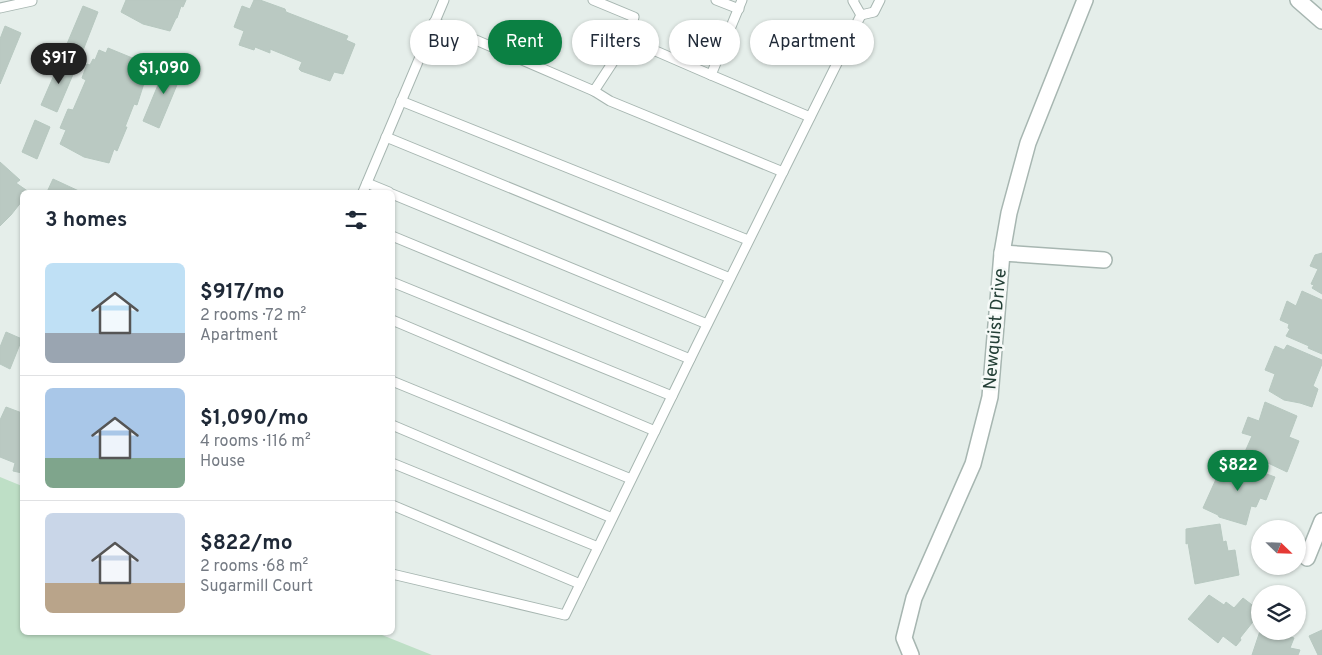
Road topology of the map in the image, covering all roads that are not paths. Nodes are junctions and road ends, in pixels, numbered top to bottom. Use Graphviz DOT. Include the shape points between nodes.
graph roads {
  1 [pos="444,0"];
  2 [pos="593,0"];
  3 [pos="716,0"];
  4 [pos="742,0"];
  5 [pos="854,0"];
  6 [pos="880,0"];
  7 [pos="1085,0"];
  8 [pos="1298,0"];
  9 [pos="32,1"];
  10 [pos="0,8"];
  11 [pos="738,9"];
  12 [pos="861,15"];
  13 [pos="435,20"];
  14 [pos="633,20"];
  15 [pos="1322,21"];
  16 [pos="478,41"];
  17 [pos="659,52"];
  18 [pos="416,65"];
  19 [pos="611,65"];
  20 [pos="711,75"];
  21 [pos="594,91"];
  22 [pos="401,101"];
  23 [pos="810,117"];
  24 [pos="386,137"];
  25 [pos="783,172"];
  26 [pos="365,188"];
  27 [pos="395,195"];
  28 [pos="395,237"];
  29 [pos="748,240"];
  30 [pos="1002,253"];
  31 [pos="1104,260"];
  32 [pos="730,278"];
  33 [pos="395,283"];
  34 [pos="395,321"];
  35 [pos="707,324"];
  36 [pos="690,359"];
  37 [pos="395,382"];
  38 [pos="672,396"];
  39 [pos="395,426"];
  40 [pos="655,431"];
  41 [pos="395,464"];
  42 [pos="631,480"];
  43 [pos="395,506"];
  44 [pos="612,518"];
  45 [pos="1322,521"];
  46 [pos="598,547"];
  47 [pos="1307,558"];
  48 [pos="395,575"];
  49 [pos="580,584"];
  50 [pos="911,655"];
  1 -- 13 [label="lane"];
  2 -- 14 [label="lane" via="634,17"];
  3 -- 11 [label="lane"];
  4 -- 11 [label="lane"];
  5 -- 12 [label="lane"];
  6 -- 12 [label="lane" via="874,12"];
  7 -- 30 [label="street, Newquist Drive" via="1028,143"];
  8 -- 15 [label="street"];
  9 -- 10 [label="lane"];
  11 -- 20 [label="lane"];
  12 -- 23 [label="lane"];
  16 -- 21 [label="lane"];
  17 -- 20 [label="lane"];
  18 -- 22 [label="lane"];
  19 -- 21 [label="lane"];
  20 -- 23 [label="lane"];
  21 -- 25 [label="lane" via="610,101"];
  22 -- 24 [label="lane"];
  22 -- 29 [label="lane"];
  23 -- 25 [label="lane"];
  24 -- 26 [label="lane"];
  24 -- 32 [label="lane"];
  25 -- 29 [label="lane"];
  27 -- 35 [label="lane"];
  28 -- 36 [label="lane"];
  29 -- 32 [label="lane"];
  30 -- 31 [label="street"];
  30 -- 50 [label="street, Newquist Drive" via="990,397 973,464 914,598 904,638"];
  32 -- 35 [label="lane"];
  33 -- 38 [label="lane"];
  34 -- 40 [label="lane"];
  35 -- 36 [label="lane"];
  36 -- 38 [label="lane"];
  37 -- 42 [label="lane"];
  38 -- 40 [label="lane"];
  39 -- 44 [label="lane"];
  40 -- 42 [label="lane"];
  41 -- 46 [label="lane"];
  42 -- 44 [label="lane"];
  43 -- 49 [label="lane"];
  44 -- 46 [label="lane"];
  45 -- 47 [label="street"];
  46 -- 49 [label="lane"];
  48 -- 49 [label="lane" via="565,615"];
}
